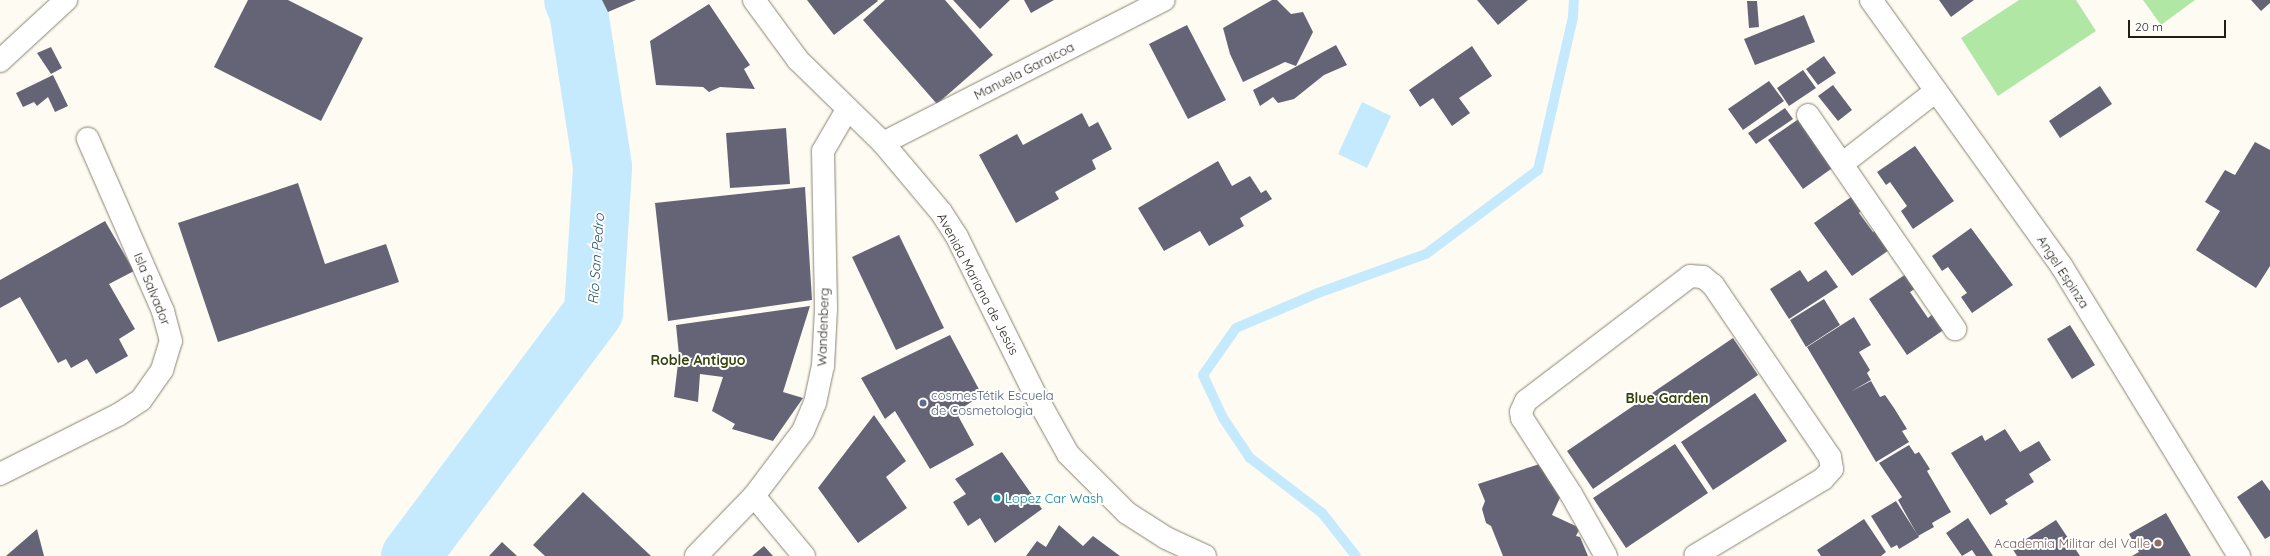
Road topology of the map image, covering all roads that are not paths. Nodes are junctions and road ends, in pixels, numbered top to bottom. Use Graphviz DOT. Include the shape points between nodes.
graph roads {
  1 [pos="66,0"];
  2 [pos="754,0"];
  3 [pos="1164,0"];
  4 [pos="1871,0"];
  5 [pos="0,61"];
  6 [pos="1936,91"];
  7 [pos="847,110"];
  8 [pos="1808,115"];
  9 [pos="88,139"];
  10 [pos="883,143"];
  11 [pos="1842,164"];
  12 [pos="1955,328"];
  13 [pos="0,474"];
  14 [pos="754,496"];
  15 [pos="696,556"];
  16 [pos="804,556"];
  17 [pos="1205,556"];
  18 [pos="1606,556"];
  19 [pos="1695,556"];
  20 [pos="2239,556"];
  1 -- 5 [label="street"];
  2 -- 7 [label="street, Avenida Mariana de Jesús" via="798,60"];
  3 -- 10 [label="street, Manuela Garaicoa"];
  4 -- 6 [label="street, Angel Espinza"];
  6 -- 11 [label="street"];
  6 -- 20 [label="street, Angel Espinza" via="2062,267"];
  7 -- 10 [label="street, Avenida Mariana de Jesús"];
  7 -- 14 [label="street, Wandenberg" via="823,151 826,308 824,366 817,396 803,431"];
  8 -- 11 [label="street"];
  9 -- 13 [label="street, Isla Salvador" via="163,311 171,341 162,370 141,400 118,415"];
  10 -- 17 [label="street, Avenida Mariana de Jesús" via="922,187 957,237 1038,400 1068,454 1127,513 1166,538"];
  11 -- 12 [label="street"];
  14 -- 15 [label="street, Wandenberg"];
  14 -- 16 [label="street"];
  18 -- 19 [label="street" via="1571,494 1522,418 1521,412 1526,401 1690,276 1702,277 1713,285 1830,457 1832,469 1823,479"];
}
